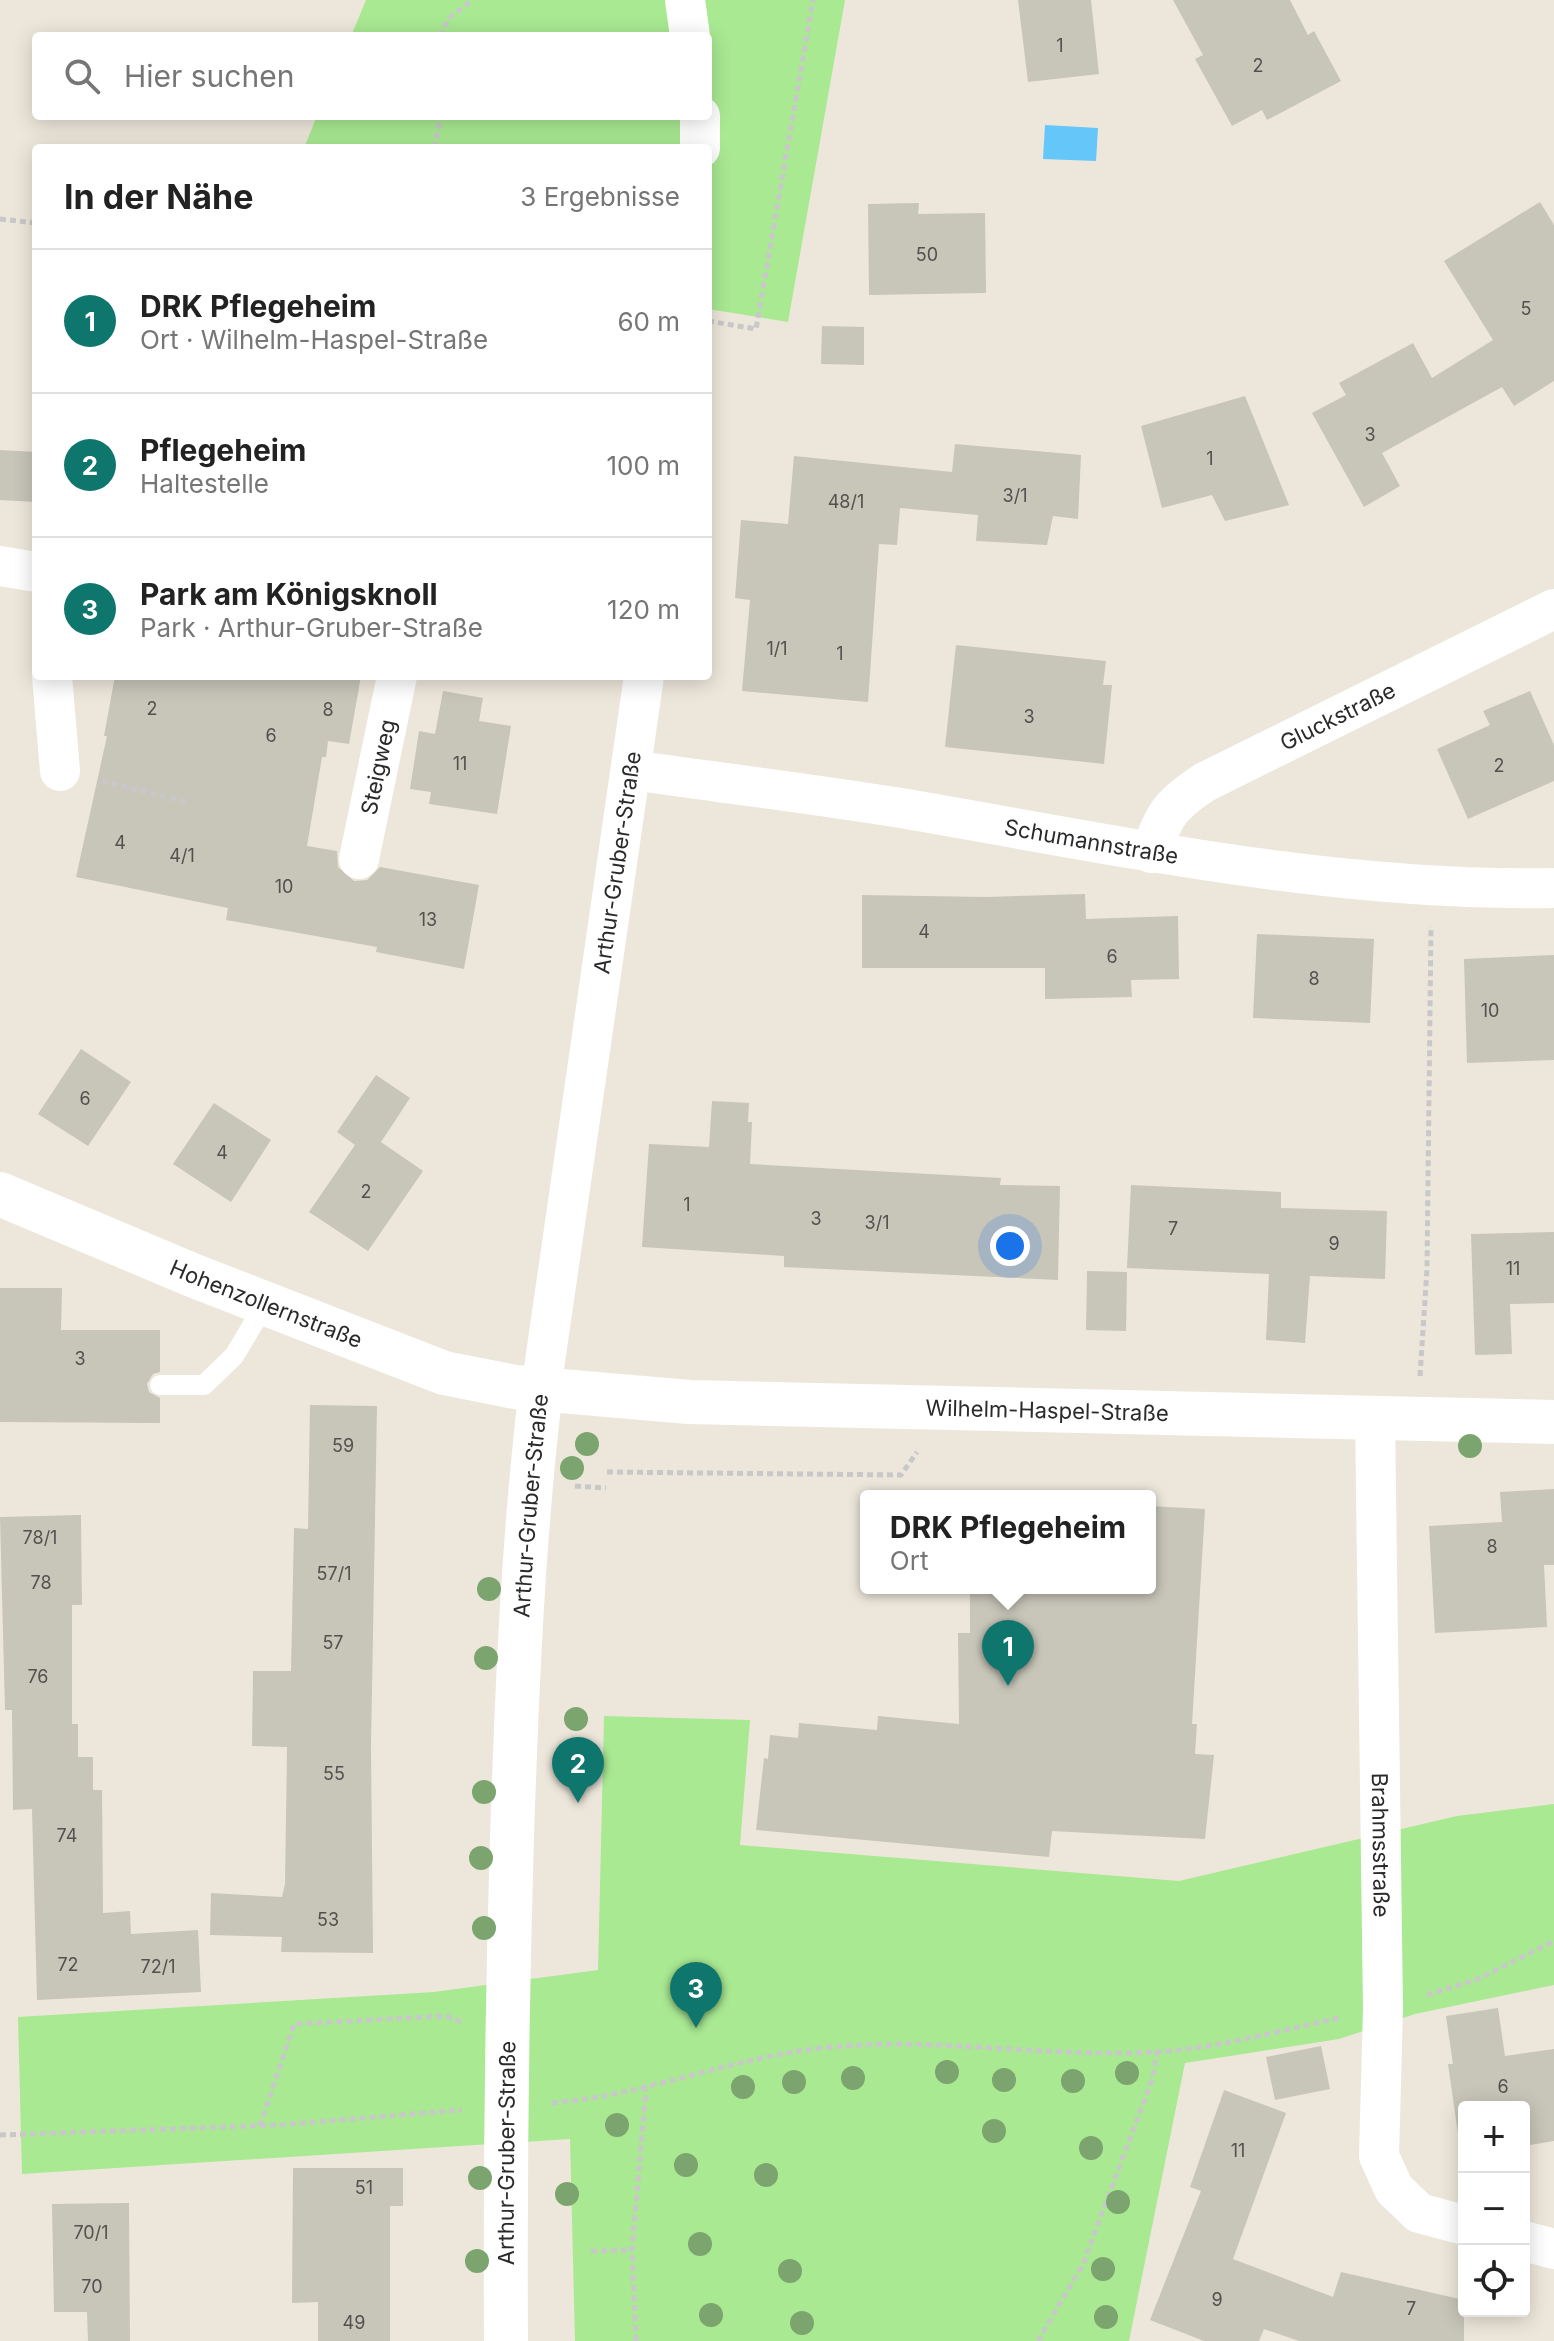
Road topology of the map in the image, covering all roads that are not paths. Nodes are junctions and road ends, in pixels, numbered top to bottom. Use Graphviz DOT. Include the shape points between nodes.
graph roads {
  1 [pos="685,0"];
  2 [pos="689,32"];
  3 [pos="700,120"];
  4 [pos="700,144"];
  5 [pos="0,566"];
  6 [pos="32,571"];
  7 [pos="1554,609"];
  8 [pos="52,680"];
  9 [pos="396,680"];
  10 [pos="643,680"];
  11 [pos="631,770"];
  12 [pos="60,771"];
  13 [pos="1151,853"];
  14 [pos="359,859"];
  15 [pos="1554,888"];
  16 [pos="0,1194"];
  17 [pos="265,1304"];
  18 [pos="160,1385"];
  19 [pos="541,1389"];
  20 [pos="1375,1417"];
  21 [pos="1554,1422"];
  22 [pos="1458,2223"];
  23 [pos="1530,2243"];
  24 [pos="1554,2249"];
  25 [pos="506,2341"];
  1 -- 2 [label="street"];
  3 -- 4 [label="street"];
  5 -- 6 [label="street"];
  7 -- 13 [label="street, Gluckstraße" via="1205,782 1180,798 1162,819"];
  8 -- 12 [label="street"];
  9 -- 14 [label="street, Steigweg"];
  10 -- 11 [label="street, Arthur-Gruber-Straße"];
  11 -- 13 [label="street, Schumannstraße" via="903,809"];
  11 -- 19 [label="street, Arthur-Gruber-Straße"];
  13 -- 15 [label="street, Schumannstraße" via="1431,885"];
  16 -- 17 [label="street, Hohenzollernstraße"];
  17 -- 18 [label="lane" via="234,1356 204,1385"];
  17 -- 19 [label="street, Hohenzollernstraße" via="444,1373"];
  19 -- 20 [label="street, Wilhelm-Haspel-Straße" via="689,1402"];
  19 -- 25 [label="street, Arthur-Gruber-Straße" via="527,1506 518,1666 505,2106"];
  20 -- 21 [label="street, Wilhelm-Haspel-Straße"];
  20 -- 22 [label="street, Brahmsstraße" via="1383,2009 1379,2156 1394,2189 1419,2213"];
  23 -- 24 [label="street"];
}
